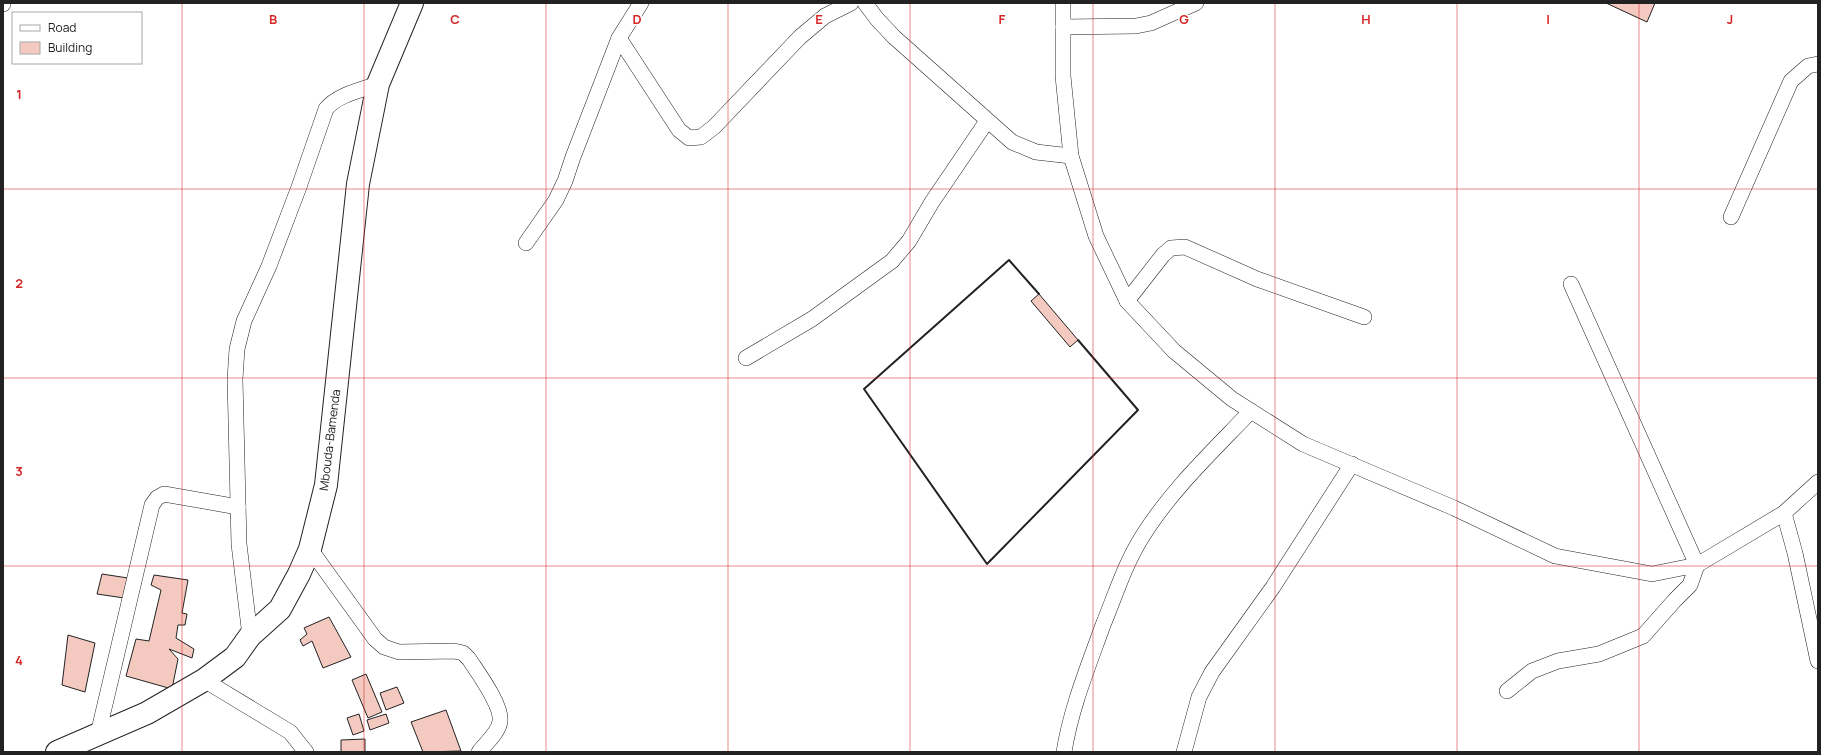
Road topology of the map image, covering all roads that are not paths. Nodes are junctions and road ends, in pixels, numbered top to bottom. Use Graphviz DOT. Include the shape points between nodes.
graph roads {
  1 [pos="412,3"];
  2 [pos="641,3"];
  3 [pos="851,3"];
  4 [pos="865,3"];
  5 [pos="1063,3"];
  6 [pos="1196,3"];
  7 [pos="1063,27"];
  8 [pos="619,38"];
  9 [pos="1818,64"];
  10 [pos="378,84"];
  11 [pos="987,121"];
  12 [pos="1071,156"];
  13 [pos="1731,217"];
  14 [pos="526,243"];
  15 [pos="1571,284"];
  16 [pos="1127,301"];
  17 [pos="1364,316"];
  18 [pos="746,358"];
  19 [pos="1251,412"];
  20 [pos="1352,464"];
  21 [pos="1818,482"];
  22 [pos="238,507"];
  23 [pos="1784,513"];
  24 [pos="310,549"];
  25 [pos="1697,565"];
  26 [pos="250,636"];
  27 [pos="1818,661"];
  28 [pos="204,680"];
  29 [pos="1507,691"];
  30 [pos="98,734"];
  31 [pos="57,752"];
  32 [pos="306,752"];
  33 [pos="479,752"];
  34 [pos="1064,752"];
  35 [pos="1184,752"];
  1 -- 10 [label="highway, Mbouda-Bamenda"];
  2 -- 8 [label="street"];
  3 -- 8 [label="street" via="825,16 800,37 714,127 701,137 689,138 679,130"];
  4 -- 11 [label="street" via="894,37"];
  5 -- 7 [label="street"];
  6 -- 7 [label="street" via="1151,23 1136,26"];
  7 -- 12 [label="street" via="1062,76"];
  8 -- 14 [label="street" via="565,181 556,200"];
  9 -- 13 [label="street" via="1808,66 1791,81"];
  10 -- 22 [label="street" via="338,99 326,109 269,266 244,321 237,349 235,378"];
  10 -- 24 [label="highway, Mbouda-Bamenda" via="358,184 326,485"];
  11 -- 12 [label="street" via="1012,142 1025,148 1036,152"];
  11 -- 18 [label="street" via="909,241 892,261 812,319"];
  12 -- 16 [label="street" via="1096,236"];
  15 -- 25 [label="street"];
  16 -- 17 [label="street" via="1163,255 1172,248 1185,247 1256,278"];
  16 -- 19 [label="street" via="1174,351"];
  19 -- 20 [label="street" via="1303,444"];
  19 -- 34 [label="street" via="1174,494 1142,537 1120,582 1079,690"];
  20 -- 25 [label="street" via="1454,508 1555,556 1652,574"];
  20 -- 35 [label="street" via="1273,587 1212,672 1199,697"];
  21 -- 23 [label="street"];
  22 -- 26 [label="street" via="239,544"];
  22 -- 30 [label="street" via="164,494 152,505"];
  23 -- 25 [label="street"];
  23 -- 27 [label="street"];
  24 -- 26 [label="highway, Mbouda-Bamenda" via="280,609"];
  24 -- 33 [label="street" via="375,639 384,647 399,652 454,651 463,653 470,659 498,708 500,721 496,731"];
  25 -- 29 [label="street" via="1690,585 1643,636 1599,654 1558,661 1532,670"];
  26 -- 28 [label="highway, Mbouda-Bamenda" via="235,657"];
  28 -- 30 [label="highway, Mbouda-Bamenda" via="147,713"];
  28 -- 32 [label="street" via="290,732"];
  30 -- 31 [label="highway, Mbouda-Bamenda"];
}
